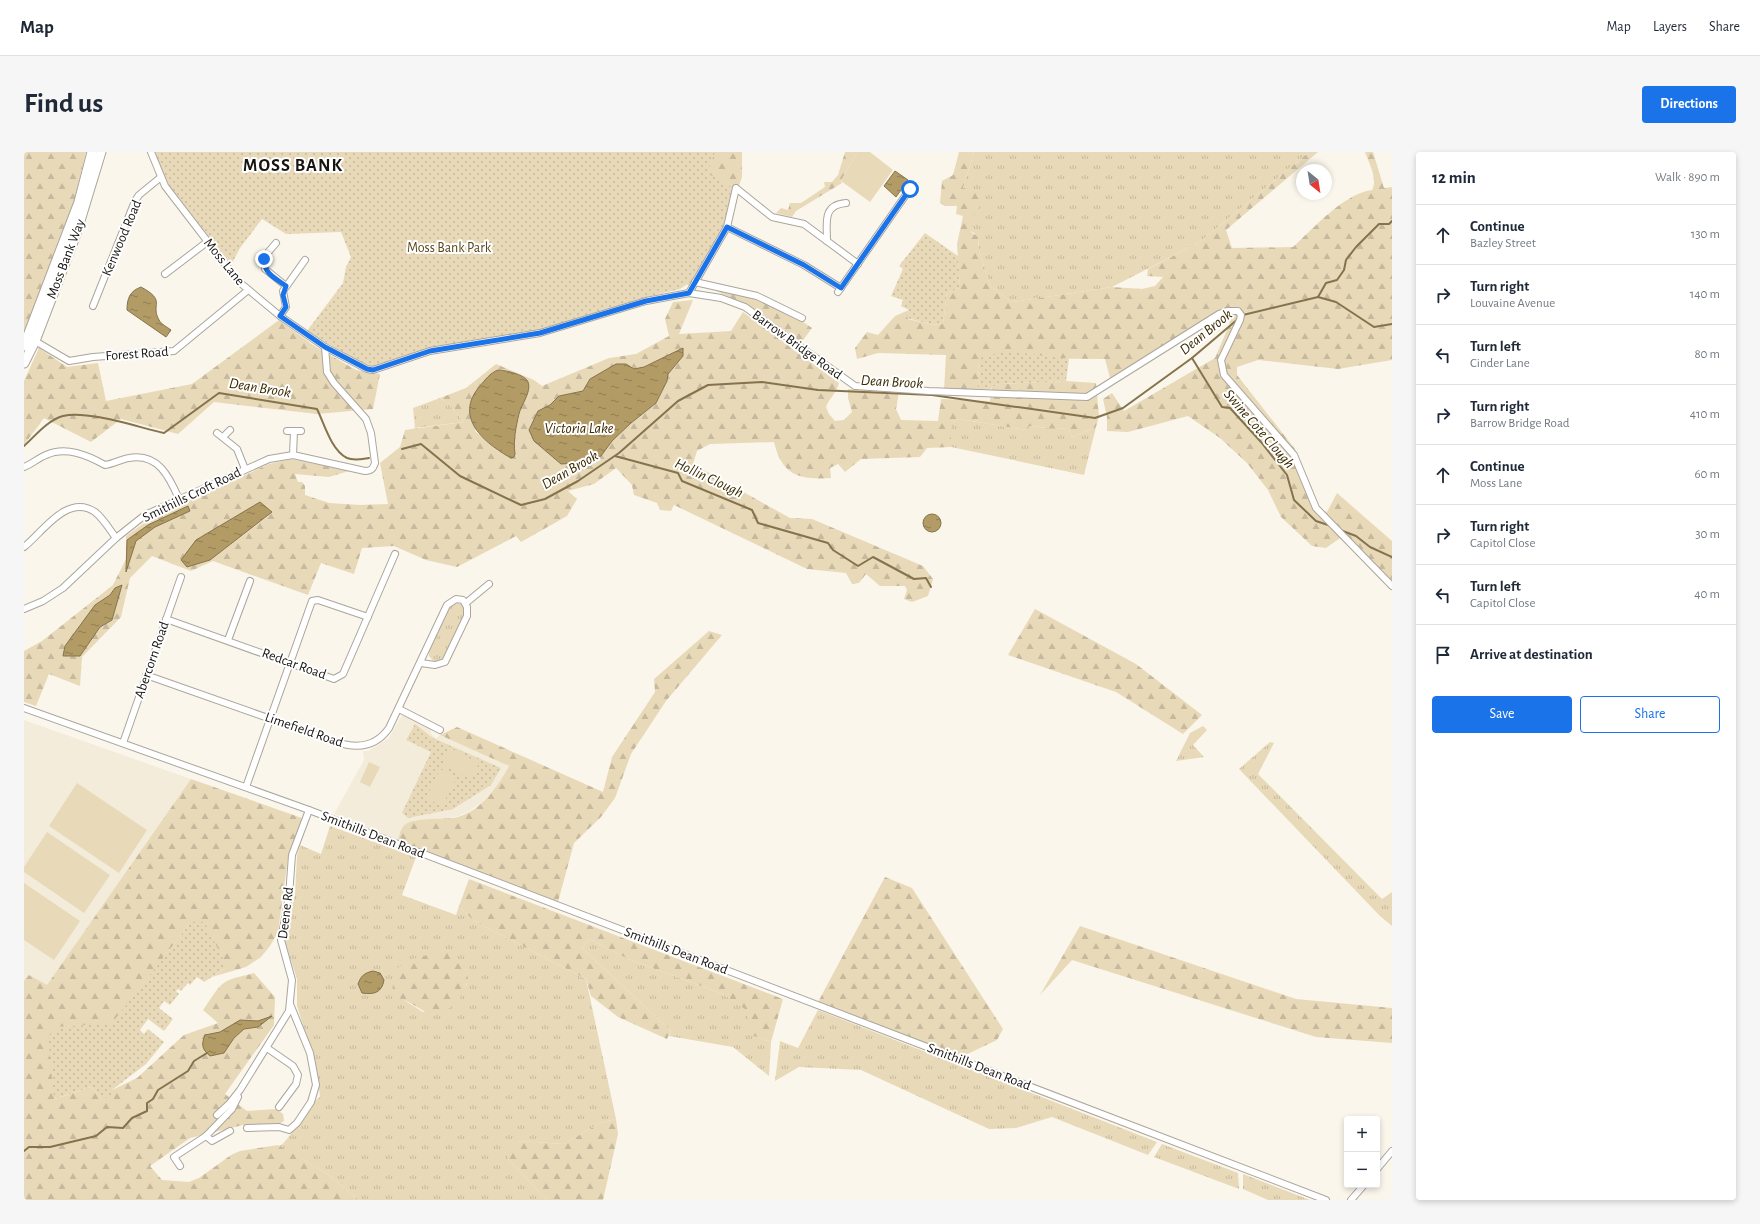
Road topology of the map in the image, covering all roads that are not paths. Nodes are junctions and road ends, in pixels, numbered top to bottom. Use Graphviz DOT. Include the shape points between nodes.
graph roads {
  1 [pos="92,152"];
  2 [pos="101,152"];
  3 [pos="151,152"];
  4 [pos="161,177"];
  5 [pos="910,189"];
  6 [pos="846,203"];
  7 [pos="727,227"];
  8 [pos="827,241"];
  9 [pos="207,242"];
  10 [pos="276,243"];
  11 [pos="305,260"];
  12 [pos="858,264"];
  13 [pos="165,274"];
  14 [pos="695,282"];
  15 [pos="286,286"];
  16 [pos="248,291"];
  17 [pos="689,293"];
  18 [pos="93,306"];
  19 [pos="280,316"];
  20 [pos="802,318"];
  21 [pos="35,341"];
  22 [pos="24,346"];
  23 [pos="325,347"];
  24 [pos="24,363"];
  25 [pos="230,430"];
  26 [pos="287,431"];
  27 [pos="294,431"];
  28 [pos="301,431"];
  29 [pos="217,433"];
  30 [pos="223,437"];
  31 [pos="293,455"];
  32 [pos="24,467"];
  33 [pos="245,469"];
  34 [pos="179,499"];
  35 [pos="116,538"];
  36 [pos="24,547"];
  37 [pos="395,554"];
  38 [pos="181,577"];
  39 [pos="250,581"];
  40 [pos="489,584"];
  41 [pos="1392,586"];
  42 [pos="466,602"];
  43 [pos="24,609"];
  44 [pos="368,617"];
  45 [pos="166,619"];
  46 [pos="228,640"];
  47 [pos="290,663"];
  48 [pos="421,663"];
  49 [pos="146,675"];
  50 [pos="24,708"];
  51 [pos="399,709"];
  52 [pos="271,719"];
  53 [pos="440,730"];
  54 [pos="123,743"];
  55 [pos="246,787"];
  56 [pos="309,810"];
  57 [pos="290,1004"];
  58 [pos="267,1048"];
  59 [pos="240,1090"];
  60 [pos="279,1107"];
  61 [pos="217,1115"];
  62 [pos="247,1128"];
  63 [pos="230,1131"];
  64 [pos="206,1136"];
  65 [pos="1392,1151"];
  66 [pos="1380,1165"];
  67 [pos="180,1166"];
  68 [pos="1361,1188"];
  69 [pos="1326,1200"];
  70 [pos="1351,1200"];
  1 -- 22 [label="highway, Moss Bank Way" via="79,202"];
  2 -- 21 [label="highway, Moss Bank Way" via="76,234"];
  3 -- 4 [label="street, Moss Lane"];
  4 -- 9 [label="street, Moss Lane"];
  4 -- 18 [label="street, Kenwood Road" via="135,201"];
  5 -- 12 [label="street"];
  6 -- 8 [label="street" via="834,206 828,213"];
  7 -- 8 [label="street" via="736,188 772,217 804,224"];
  7 -- 12 [label="street" via="804,265 840,290"];
  7 -- 14 [label="street"];
  8 -- 12 [label="street"];
  9 -- 13 [label="street"];
  9 -- 16 [label="street, Moss Lane"];
  10 -- 15 [label="street" via="265,256 266,269"];
  11 -- 15 [label="street"];
  14 -- 17 [label="street"];
  14 -- 20 [label="street" via="758,296"];
  15 -- 19 [label="street" via="283,295 286,307"];
  16 -- 19 [label="street, Moss Lane"];
  16 -- 21 [label="street, Forest Road" via="174,351 69,361"];
  17 -- 23 [label="street, Barrow Bridge Road" via="646,301 540,333 430,351 373,370"];
  17 -- 41 [label="street, Barrow Bridge Road" via="721,298 745,307 855,386 1086,397 1220,314 1238,311 1241,315 1240,320 1221,360 1224,375 1294,455 1316,508"];
  19 -- 23 [label="street, Moss Lane"];
  21 -- 24 [label="highway, Moss Bank Way"];
  23 -- 31 [label="street, Smithills Croft Road" via="327,372 366,419 371,433 374,468 365,471"];
  25 -- 30 [label="street"];
  26 -- 27 [label="street"];
  27 -- 28 [label="street"];
  27 -- 31 [label="street"];
  29 -- 30 [label="street"];
  30 -- 33 [label="street" via="237,449"];
  31 -- 33 [label="street, Smithills Croft Road" via="270,459"];
  32 -- 34 [label="street" via="46,454 57,452 84,454 105,464 127,458 142,458 159,464"];
  33 -- 34 [label="street, Smithills Croft Road"];
  34 -- 35 [label="street, Smithills Croft Road" via="145,515"];
  35 -- 36 [label="street" via="94,511 74,508 59,514"];
  35 -- 43 [label="street, Smithills Croft Road" via="63,588"];
  37 -- 44 [label="street, Redcar Road"];
  38 -- 45 [label="street, Abercorn Road"];
  39 -- 46 [label="street"];
  40 -- 42 [label="street"];
  42 -- 48 [label="street, Limefield Road" via="456,599 447,605"];
  42 -- 48 [label="street" via="467,616 445,662 435,665"];
  44 -- 47 [label="street, Redcar Road" via="340,676 334,679"];
  44 -- 47 [label="street" via="318,600 312,601"];
  45 -- 46 [label="street, Redcar Road"];
  45 -- 49 [label="street, Abercorn Road"];
  46 -- 47 [label="street, Redcar Road"];
  47 -- 52 [label="street"];
  48 -- 51 [label="street, Limefield Road"];
  49 -- 52 [label="street, Limefield Road"];
  49 -- 54 [label="street, Abercorn Road"];
  50 -- 54 [label="street, Smithills Dean Road"];
  51 -- 52 [label="street, Limefield Road" via="384,736 375,742 355,746"];
  51 -- 53 [label="street"];
  52 -- 55 [label="street"];
  54 -- 55 [label="street, Smithills Dean Road"];
  55 -- 56 [label="street, Smithills Dean Road"];
  56 -- 57 [label="street, Deene Rd" via="292,855 289,896 281,940 292,980"];
  56 -- 69 [label="street, Smithills Dean Road"];
  57 -- 58 [label="street, Deene Rd" via="288,1015"];
  57 -- 62 [label="street" via="310,1053 316,1085 315,1094 297,1123 286,1132 279,1127"];
  58 -- 59 [label="street, Deene Rd"];
  58 -- 60 [label="street" via="293,1066 298,1075 296,1084"];
  59 -- 61 [label="street, Deene Rd"];
  59 -- 64 [label="street" via="232,1109"];
  63 -- 64 [label="street" via="214,1141 210,1141"];
  64 -- 67 [label="street" via="174,1157"];
  65 -- 66 [label="street"];
  68 -- 70 [label="street"];
}
